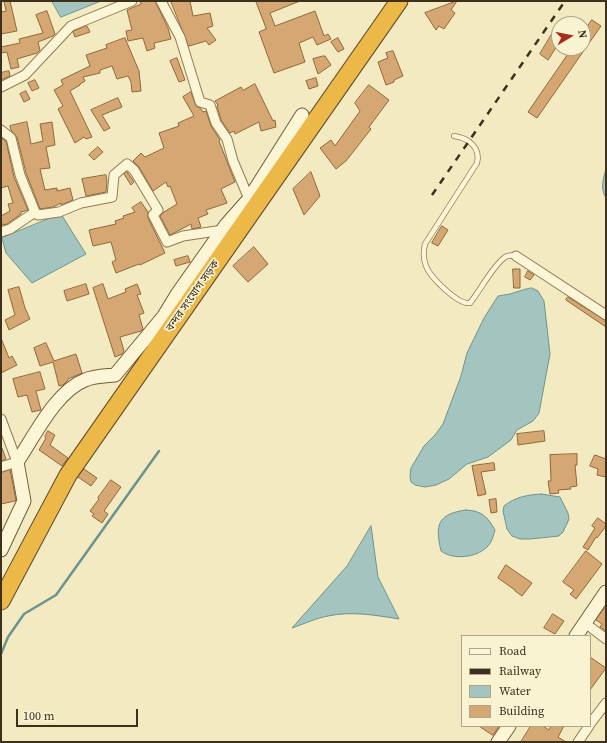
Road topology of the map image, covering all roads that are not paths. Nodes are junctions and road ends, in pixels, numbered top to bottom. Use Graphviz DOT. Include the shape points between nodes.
graph roads {
  1 [pos="132,1"];
  2 [pos="162,1"];
  3 [pos="399,1"];
  4 [pos="1,87"];
  5 [pos="302,115"];
  6 [pos="1,130"];
  7 [pos="454,136"];
  8 [pos="249,198"];
  9 [pos="35,212"];
  10 [pos="223,230"];
  11 [pos="1,232"];
  12 [pos="516,256"];
  13 [pos="606,315"];
  14 [pos="1,419"];
  15 [pos="18,462"];
  16 [pos="1,467"];
  17 [pos="1,550"];
  18 [pos="606,592"];
  19 [pos="1,601"];
  20 [pos="585,623"];
  21 [pos="577,635"];
  22 [pos="606,639"];
  23 [pos="606,703"];
  24 [pos="591,722"];
  25 [pos="508,727"];
  26 [pos="588,727"];
  27 [pos="498,742"];
  28 [pos="578,742"];
  1 -- 4 [label="street" via="71,26 25,75"];
  2 -- 8 [label="street" via="180,37 200,102 210,105 216,123 228,139 233,161"];
  3 -- 19 [label="highway, বন্দর সংযোগ সড়ক" via="68,474"];
  5 -- 8 [label="street"];
  6 -- 9 [label="street" via="11,138 20,175"];
  7 -- 12 [label="lane" via="461,137 474,146 479,155 477,163 425,244 422,253 426,267 437,282 466,304 470,303 504,257"];
  8 -- 10 [label="street"];
  9 -- 10 [label="street" via="38,215 59,212 81,203 112,197 114,175 127,164 134,170 158,210 153,215 167,242 183,236"];
  9 -- 11 [label="street"];
  10 -- 15 [label="street" via="164,316 115,375 85,380 72,387 55,403"];
  12 -- 13 [label="street"];
  14 -- 15 [label="street"];
  15 -- 16 [label="street"];
  15 -- 17 [label="street" via="24,501"];
  18 -- 20 [label="street"];
  20 -- 21 [label="street"];
  20 -- 22 [label="street"];
  23 -- 24 [label="street"];
  25 -- 27 [label="street"];
  26 -- 28 [label="street"];
}
